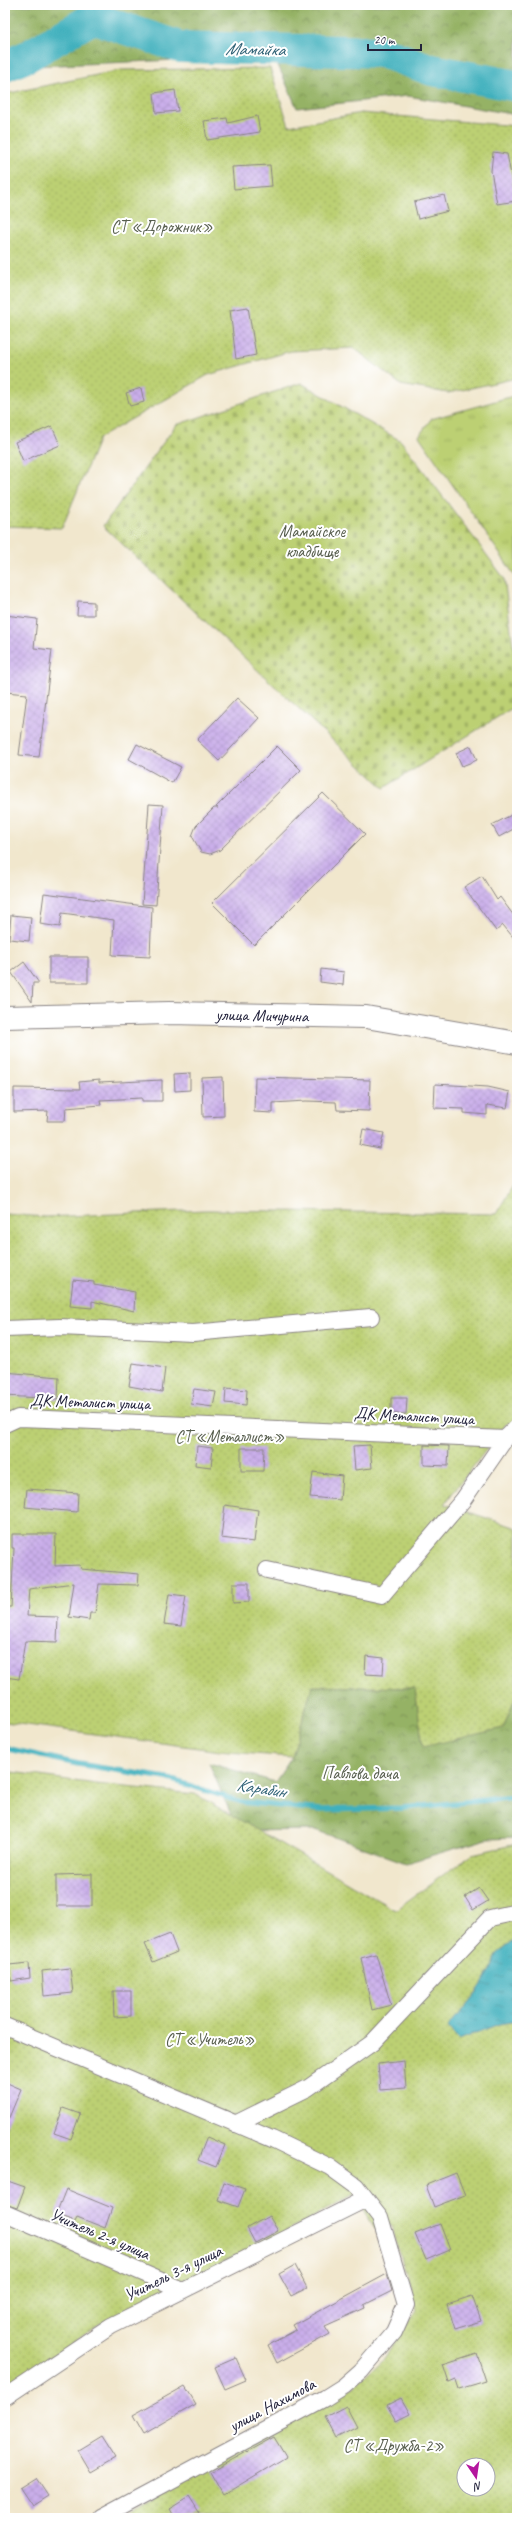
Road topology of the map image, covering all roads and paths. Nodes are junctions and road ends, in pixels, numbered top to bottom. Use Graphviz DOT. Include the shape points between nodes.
graph roads {
  1 [pos="5,1017"];
  2 [pos="517,1043"];
  3 [pos="371,1317"];
  4 [pos="5,1329"];
  5 [pos="5,1424"];
  6 [pos="517,1427"];
  7 [pos="506,1439"];
  8 [pos="267,1570"];
  9 [pos="517,1912"];
  10 [pos="5,2026"];
  11 [pos="234,2124"];
  12 [pos="366,2199"];
  13 [pos="5,2213"];
  14 [pos="180,2289"];
  15 [pos="5,2397"];
  16 [pos="101,2518"];
  1 -- 2 [label="street, улица Мичурина" via="169,1014 366,1017"];
  3 -- 4 [label="street" via="193,1333 60,1327"];
  5 -- 7 [label="street, ДК Металист улица" via="18,1418"];
  6 -- 7 [label="street"];
  7 -- 8 [label="street" via="463,1500 382,1595"];
  9 -- 11 [label="street" via="490,1918 372,2043 308,2088"];
  10 -- 11 [label="street"];
  11 -- 12 [label="street" via="330,2167 356,2186"];
  12 -- 14 [label="street, Учитель 3-я улица"];
  12 -- 16 [label="street, улица Нахимова" via="380,2217 406,2305 394,2332 344,2386"];
  13 -- 14 [label="street, Учитель 2-я улица"];
  14 -- 15 [label="street, Учитель 3-я улица" via="111,2326"];
}
